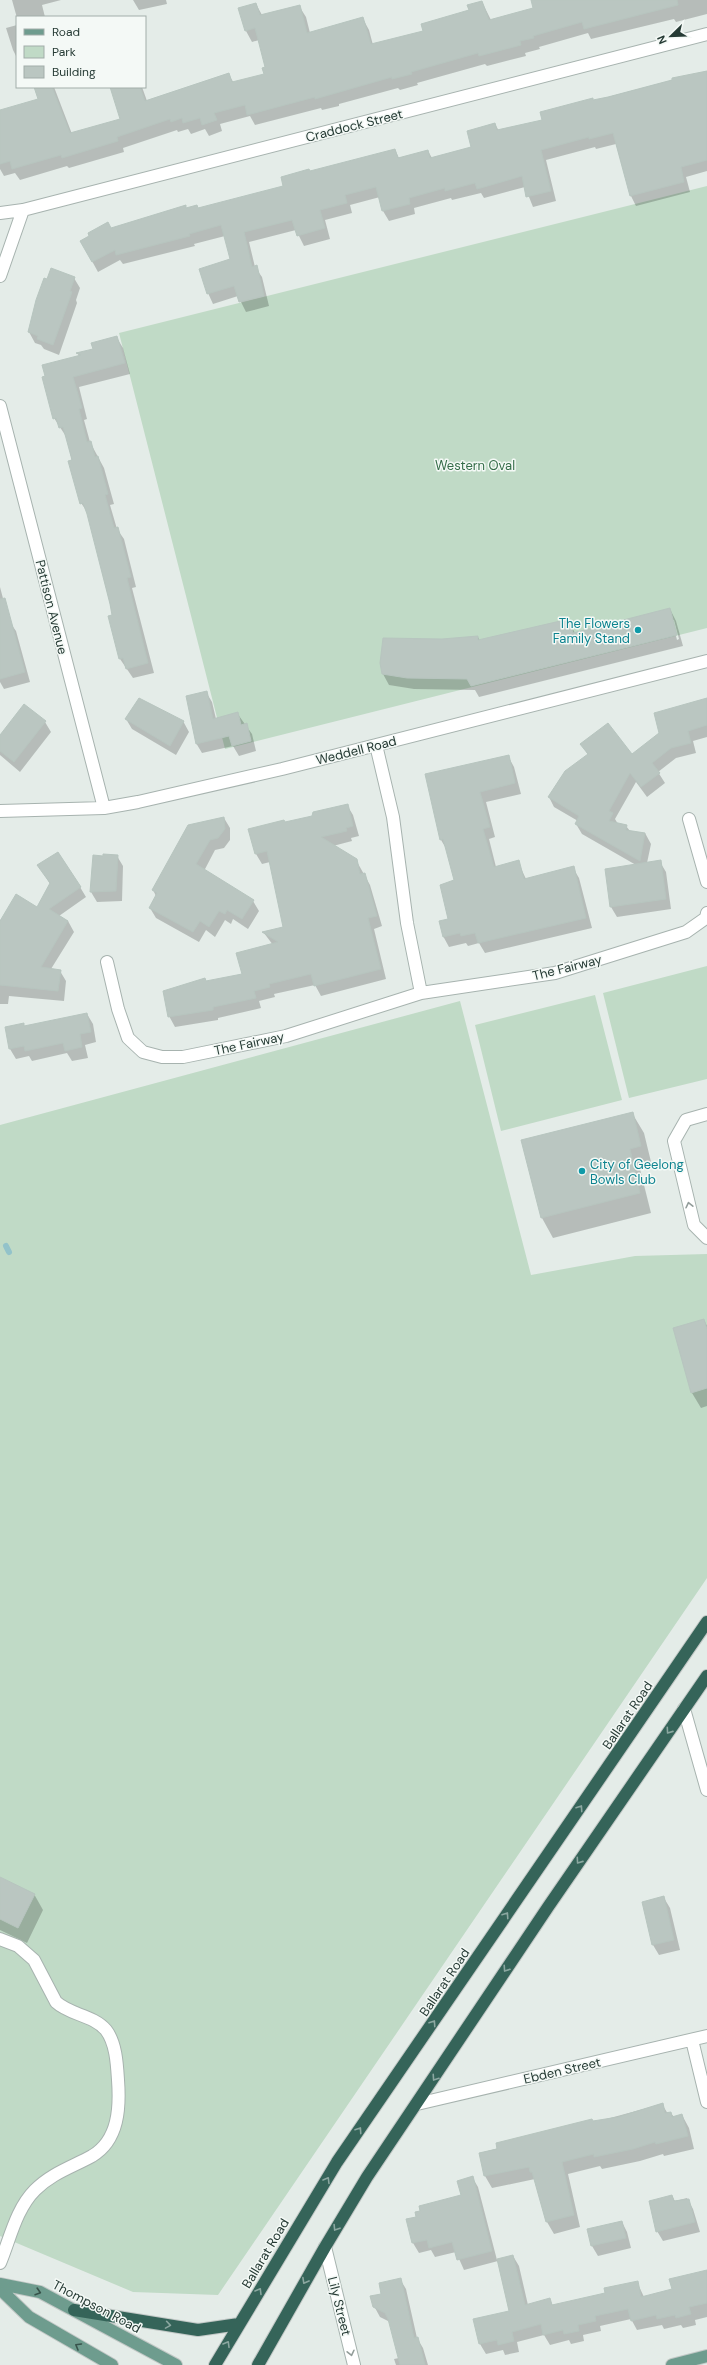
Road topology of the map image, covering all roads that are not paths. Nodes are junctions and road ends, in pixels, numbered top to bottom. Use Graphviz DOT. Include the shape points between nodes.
graph roads {
  1 [pos="707,34"];
  2 [pos="23,210"];
  3 [pos="0,213"];
  4 [pos="0,276"];
  5 [pos="0,406"];
  6 [pos="707,661"];
  7 [pos="376,745"];
  8 [pos="104,808"];
  9 [pos="0,811"];
  10 [pos="689,819"];
  11 [pos="707,882"];
  12 [pos="706,916"];
  13 [pos="107,962"];
  14 [pos="421,993"];
  15 [pos="707,1114"];
  16 [pos="707,1238"];
  17 [pos="707,1622"];
  18 [pos="707,1676"];
  19 [pos="684,1709"];
  20 [pos="707,1790"];
  21 [pos="0,1938"];
  22 [pos="707,2036"];
  23 [pos="692,2040"];
  24 [pos="707,2102"];
  25 [pos="417,2104"];
  26 [pos="324,2247"];
  27 [pos="0,2263"];
  28 [pos="0,2284"];
  29 [pos="0,2289"];
  30 [pos="74,2310"];
  31 [pos="239,2324"];
  32 [pos="707,2356"];
  33 [pos="112,2365"];
  34 [pos="176,2365"];
  35 [pos="215,2365"];
  36 [pos="258,2365"];
  37 [pos="354,2365"];
  38 [pos="672,2365"];
  1 -- 2 [label="street, Craddock Street"];
  2 -- 3 [label="street, Craddock Street"];
  2 -- 4 [label="street"];
  5 -- 8 [label="street, Pattison Avenue"];
  6 -- 7 [label="street, Weddell Road"];
  7 -- 8 [label="street, Weddell Road" via="226,783"];
  7 -- 14 [label="street" via="393,817 407,923"];
  8 -- 9 [label="street, Weddell Road"];
  10 -- 11 [label="street"];
  12 -- 14 [label="street, The Fairway" via="686,932 554,972"];
  13 -- 14 [label="street, The Fairway" via="128,1038 143,1052 162,1057 183,1057 286,1036"];
  16 -- 15 [label="street, one-way" via="694,1225 674,1141 686,1120"];
  31 -- 17 [label="highway, Ballarat Road, one-way" via="337,2162"];
  18 -- 19 [label="highway"];
  19 -- 20 [label="street"];
  19 -- 25 [label="highway, one-way"];
  21 -- 27 [label="street" via="18,1946 34,1960 56,2002 96,2022 106,2030 114,2050 120,2105 106,2144 93,2155 48,2178 21,2208"];
  22 -- 23 [label="street, Ebden Street"];
  23 -- 24 [label="street"];
  23 -- 25 [label="street, Ebden Street"];
  25 -- 26 [label="highway, one-way"];
  26 -- 36 [label="highway, one-way"];
  26 -- 37 [label="street, Lily Street, one-way"];
  28 -- 30 [label="main road, Thompson Road, one-way" via="40,2292"];
  33 -- 29 [label="main road, one-way" via="29,2317"];
  30 -- 31 [label="highway, one-way" via="198,2330"];
  30 -- 34 [label="main road, Thompson Road"];
  35 -- 31 [label="highway, Ballarat Road, one-way"];
  32 -- 38 [label="main road"];
}
